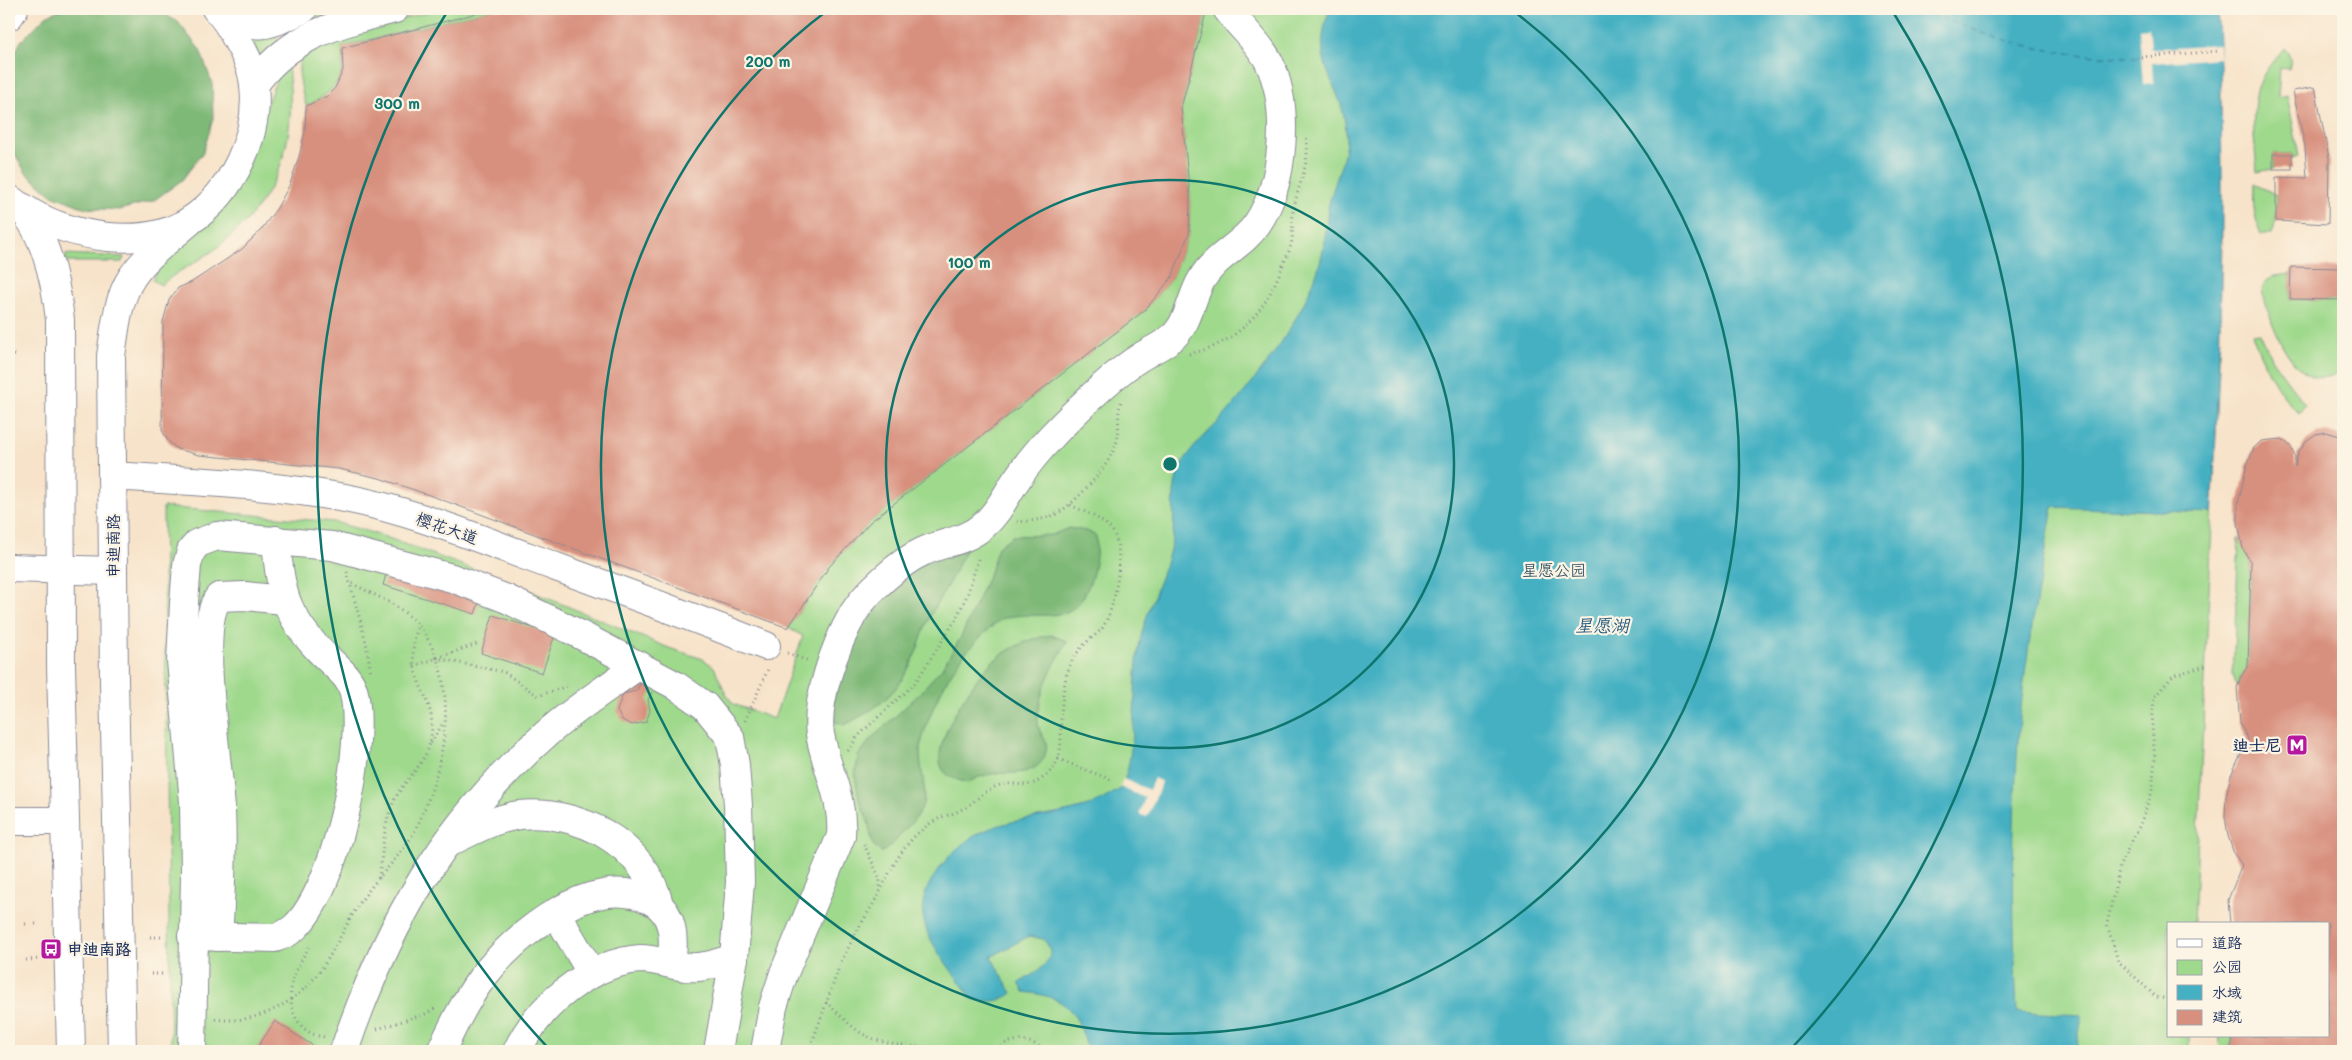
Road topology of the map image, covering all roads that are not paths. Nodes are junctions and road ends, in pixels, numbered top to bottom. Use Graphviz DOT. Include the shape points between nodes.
graph roads {
  1 [pos="14,9"];
  2 [pos="303,9"];
  3 [pos="395,9"];
  4 [pos="1227,9"];
  5 [pos="220,12"];
  6 [pos="9,16"];
  7 [pos="254,85"];
  8 [pos="11,198"];
  9 [pos="191,220"];
  10 [pos="112,476"];
  11 [pos="276,540"];
  12 [pos="9,568"];
  13 [pos="61,570"];
  14 [pos="113,571"];
  15 [pos="284,600"];
  16 [pos="766,646"];
  17 [pos="639,665"];
  18 [pos="9,821"];
  19 [pos="65,821"];
  20 [pos="445,844"];
  21 [pos="659,904"];
  22 [pos="556,913"];
  23 [pos="206,937"];
  24 [pos="734,958"];
  25 [pos="671,963"];
  26 [pos="592,974"];
  27 [pos="722,1024"];
  28 [pos="346,1043"];
  29 [pos="70,1051"];
  30 [pos="122,1051"];
  31 [pos="192,1051"];
  32 [pos="441,1051"];
  33 [pos="517,1051"];
  34 [pos="703,1051"];
  35 [pos="718,1051"];
  36 [pos="765,1051"];
  1 -- 6 [label="street"];
  2 -- 5 [label="street" via="263,25 246,25"];
  3 -- 7 [label="street" via="318,32 285,52"];
  4 -- 36 [label="street" via="1268,60 1280,102 1282,137 1278,170 1264,211 1257,225 1202,278 1189,312 1175,335 1110,379 1090,398 1030,461 985,525 969,536 923,551 906,561 854,611 842,635 821,703 820,734 839,798 841,836 784,973 773,1007"];
  5 -- 7 [label="street, 申迪南路" via="247,58"];
  7 -- 9 [label="street, 申迪南路" via="254,115 240,166 226,187"];
  8 -- 9 [label="street" via="54,226 94,237 164,233"];
  8 -- 13 [label="street" via="44,246 57,293 62,405"];
  9 -- 10 [label="street, 申迪南路" via="144,262 124,294 111,356"];
  10 -- 14 [label="street, 申迪南路"];
  10 -- 16 [label="street, 樱花大道" via="300,491 387,508 664,606"];
  11 -- 15 [label="street"];
  11 -- 17 [label="street" via="332,546 452,578 507,599"];
  11 -- 23 [label="street" via="228,536 206,539 191,551 187,566 182,661 194,802 195,873"];
  12 -- 13 [label="street"];
  13 -- 14 [label="street"];
  13 -- 19 [label="street"];
  14 -- 30 [label="street, 申迪南路"];
  15 -- 23 [label="street" via="219,597 210,614 211,709 222,820"];
  15 -- 23 [label="street" via="298,625 346,676 354,692 355,742 348,797 329,866 315,898 288,933 275,938"];
  17 -- 20 [label="street" via="574,712 516,761"];
  17 -- 24 [label="street" via="705,706 730,737 738,805 740,882"];
  18 -- 19 [label="street"];
  19 -- 29 [label="street"];
  20 -- 21 [label="street" via="518,815 561,816 600,831 625,848 656,891"];
  20 -- 28 [label="street" via="425,873 385,946"];
  21 -- 22 [label="street" via="645,897 614,891 596,894"];
  21 -- 25 [label="street" via="673,933"];
  22 -- 26 [label="street"];
  22 -- 32 [label="street" via="512,946 483,977 460,1011"];
  23 -- 31 [label="street"];
  24 -- 25 [label="street" via="704,966 686,967"];
  24 -- 27 [label="street"];
  25 -- 26 [label="street" via="641,960 621,963"];
  26 -- 33 [label="street" via="556,1000 537,1020"];
  27 -- 34 [label="street"];
  27 -- 35 [label="street"];
}
